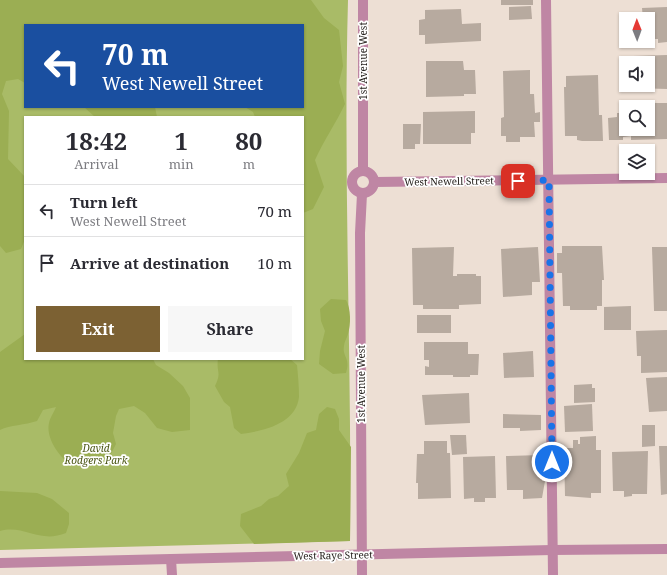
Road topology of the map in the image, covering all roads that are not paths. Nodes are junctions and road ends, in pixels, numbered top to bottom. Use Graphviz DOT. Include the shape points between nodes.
graph roads {
  1 [pos="363,0"];
  2 [pos="546,0"];
  3 [pos="363,171"];
  4 [pos="667,178"];
  5 [pos="549,180"];
  6 [pos="375,182"];
  7 [pos="362,194"];
  8 [pos="667,549"];
  9 [pos="552,550"];
  10 [pos="362,555"];
  11 [pos="171,559"];
  12 [pos="0,563"];
  13 [pos="172,575"];
  14 [pos="362,575"];
  15 [pos="553,575"];
  1 -- 3 [label="street, 1st Avenue West"];
  2 -- 5 [label="street"];
  3 -- 6 [label="street" via="370,172"];
  3 -- 7 [label="street" via="355,174 352,181 353,188"];
  4 -- 5 [label="street, West Newell Street"];
  5 -- 6 [label="street, West Newell Street"];
  5 -- 9 [label="street"];
  6 -- 7 [label="street" via="372,190"];
  7 -- 10 [label="street, 1st Avenue West"];
  8 -- 9 [label="street, West Raye Street"];
  9 -- 10 [label="street, West Raye Street"];
  9 -- 15 [label="street"];
  10 -- 11 [label="street, West Raye Street"];
  10 -- 14 [label="street, 1st Avenue West"];
  11 -- 12 [label="street, West Raye Street"];
  11 -- 13 [label="street"];
}
